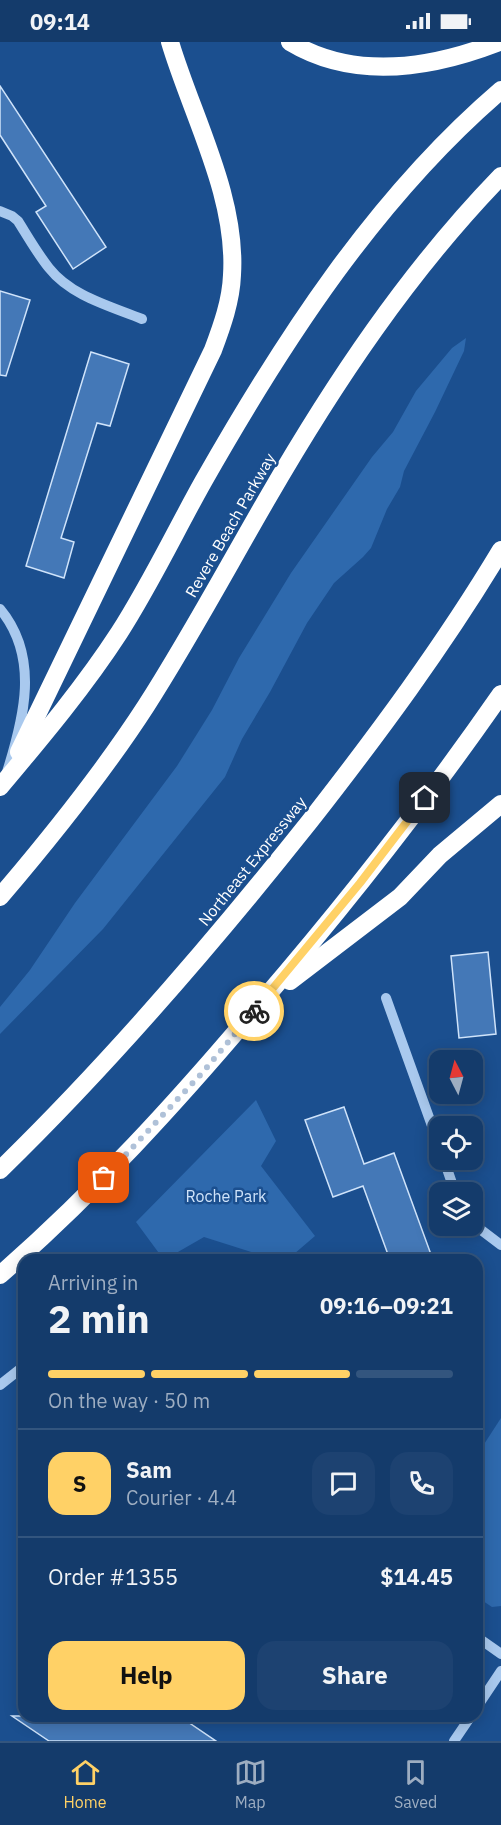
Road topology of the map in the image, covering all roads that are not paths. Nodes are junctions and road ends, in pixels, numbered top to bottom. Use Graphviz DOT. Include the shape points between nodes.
graph roads {
  1 [pos="170,42"];
  2 [pos="290,42"];
  3 [pos="499,42"];
  4 [pos="501,90"];
  5 [pos="501,176"];
  6 [pos="0,210"];
  7 [pos="142,319"];
  8 [pos="501,550"];
  9 [pos="0,609"];
  10 [pos="501,694"];
  11 [pos="2,785"];
  12 [pos="501,804"];
  13 [pos="0,897"];
  14 [pos="386,998"];
  15 [pos="260,1004"];
  16 [pos="429,1117"];
  17 [pos="0,1170"];
  18 [pos="483,1231"];
  19 [pos="501,1245"];
  20 [pos="23,1254"];
  21 [pos="18,1259"];
  22 [pos="0,1275"];
  23 [pos="18,1371"];
  24 [pos="0,1385"];
  25 [pos="483,1641"];
  26 [pos="501,1654"];
  27 [pos="501,1671"];
  28 [pos="483,1698"];
  29 [pos="467,1722"];
  30 [pos="454,1741"];
  1 -- 11 [label="highway" via="228,218 232,275 228,302 213,350"];
  2 -- 3 [label="highway" via="340,63 395,67 447,60"];
  4 -- 11 [label="highway" via="408,184 330,282 204,480 119,633"];
  5 -- 13 [label="highway, Revere Beach Parkway" via="437,245 374,330 301,442 145,708 74,808"];
  6 -- 7 [label="street" via="18,221 49,268 66,284"];
  8 -- 17 [label="highway, Northeast Expressway" via="422,671 245,902 126,1040"];
  9 -- 11 [label="street" via="18,638 26,685 20,727"];
  10 -- 15 [label="highway" via="360,883"];
  12 -- 15 [label="highway" via="448,848 399,897"];
  14 -- 16 [label="street"];
  15 -- 20 [label="highway" via="118,1163"];
  18 -- 19 [label="street"];
  21 -- 22 [label="highway"];
  23 -- 24 [label="street"];
  25 -- 26 [label="street"];
  27 -- 28 [label="street"];
  29 -- 30 [label="street"];
}
